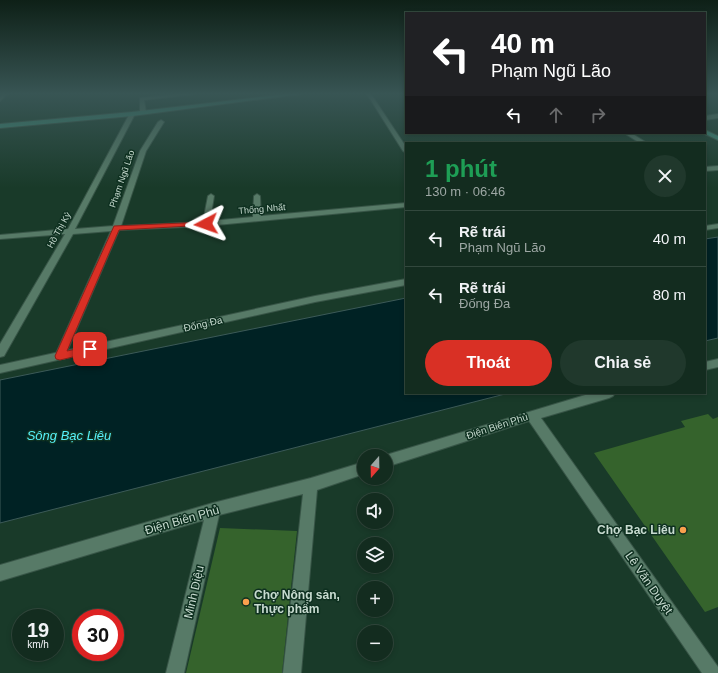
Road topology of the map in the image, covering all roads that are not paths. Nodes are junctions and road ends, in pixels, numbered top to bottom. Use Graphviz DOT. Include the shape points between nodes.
graph roads {
  1 [pos="126,125"];
  2 [pos="159,125"];
  3 [pos="389,125"];
  4 [pos="707,133"];
  5 [pos="629,134"];
  6 [pos="718,138"];
  7 [pos="642,142"];
  8 [pos="405,149"];
  9 [pos="718,168"];
  10 [pos="706,169"];
  11 [pos="211,196"];
  12 [pos="257,196"];
  13 [pos="405,205"];
  14 [pos="257,219"];
  15 [pos="206,224"];
  16 [pos="718,226"];
  17 [pos="116,228"];
  18 [pos="706,228"];
  19 [pos="70,232"];
  20 [pos="0,237"];
  21 [pos="405,282"];
  22 [pos="0,353"];
  23 [pos="60,356"];
  24 [pos="718,363"];
  25 [pos="706,366"];
  26 [pos="0,369"];
  27 [pos="606,394"];
  28 [pos="532,415"];
  29 [pos="393,459"];
  30 [pos="357,470"];
  31 [pos="311,485"];
  32 [pos="213,510"];
  33 [pos="0,574"];
  34 [pos="175,673"];
  35 [pos="292,673"];
  36 [pos="712,673"];
  1 -- 19 [label="street, Hồ Thị Kỷ"];
  2 -- 17 [label="street, Phạm Ngũ Lão" via="143,151"];
  3 -- 8 [label="street"];
  4 -- 6 [label="main road"];
  5 -- 7 [label="street"];
  9 -- 10 [label="street"];
  11 -- 15 [label="street"];
  12 -- 14 [label="street"];
  13 -- 14 [label="street, Thống Nhất"];
  14 -- 15 [label="street, Thống Nhất"];
  15 -- 17 [label="street, Thống Nhất"];
  16 -- 18 [label="street"];
  17 -- 19 [label="street, Thống Nhất"];
  17 -- 23 [label="street, Phạm Ngũ Lão"];
  19 -- 20 [label="street, Thống Nhất"];
  19 -- 22 [label="street, Hồ Thị Kỷ"];
  21 -- 23 [label="street, Đống Đa" via="315,299"];
  23 -- 26 [label="street, Đống Đa"];
  24 -- 25 [label="street"];
  27 -- 28 [label="street, Điện Biên Phủ"];
  28 -- 29 [label="street, Điện Biên Phủ"];
  28 -- 36 [label="street, Lê Văn Duyệt"];
  30 -- 31 [label="street, Điện Biên Phủ"];
  31 -- 32 [label="street, Điện Biên Phủ"];
  31 -- 35 [label="street"];
  32 -- 33 [label="street, Điện Biên Phủ"];
  32 -- 34 [label="street, Minh Diệu"];
}
